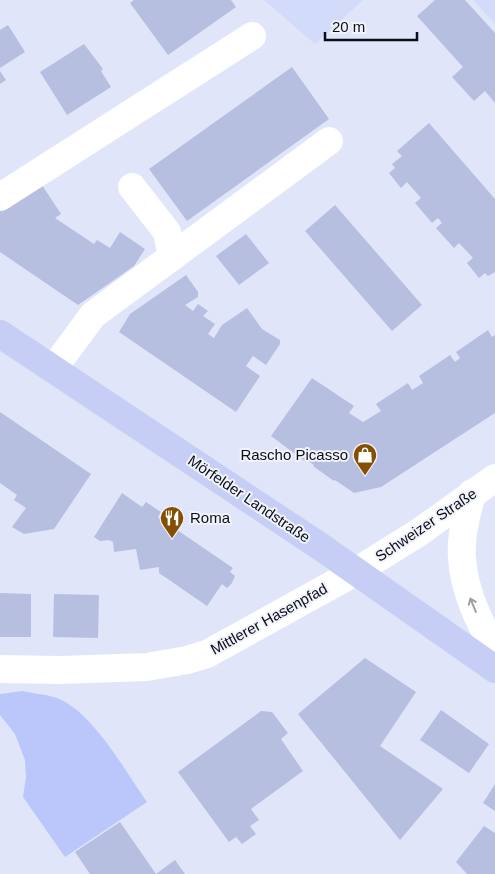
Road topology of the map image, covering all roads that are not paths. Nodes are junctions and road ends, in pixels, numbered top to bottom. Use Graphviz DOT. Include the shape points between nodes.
graph roads {
  1 [pos="252,36"];
  2 [pos="329,141"];
  3 [pos="132,187"];
  4 [pos="0,197"];
  5 [pos="172,257"];
  6 [pos="0,334"];
  7 [pos="53,369"];
  8 [pos="495,478"];
  9 [pos="472,493"];
  10 [pos="357,571"];
  11 [pos="495,649"];
  12 [pos="495,669"];
  13 [pos="0,670"];
  1 -- 4 [label="street"];
  2 -- 5 [label="street"];
  3 -- 5 [label="street" via="167,232"];
  5 -- 7 [label="street" via="93,314"];
  6 -- 7 [label="main road, Mörfelder Landstraße"];
  7 -- 10 [label="main road, Mörfelder Landstraße"];
  8 -- 9 [label="street, Schweizer Straße"];
  9 -- 10 [label="street, Schweizer Straße" via="418,533"];
  11 -- 9 [label="street, one-way" via="466,588 462,557 464,528"];
  10 -- 12 [label="main road, Mörfelder Landstraße"];
  10 -- 13 [label="street, Mittlerer Hasenpfad" via="225,645 187,660 147,667"];
}
